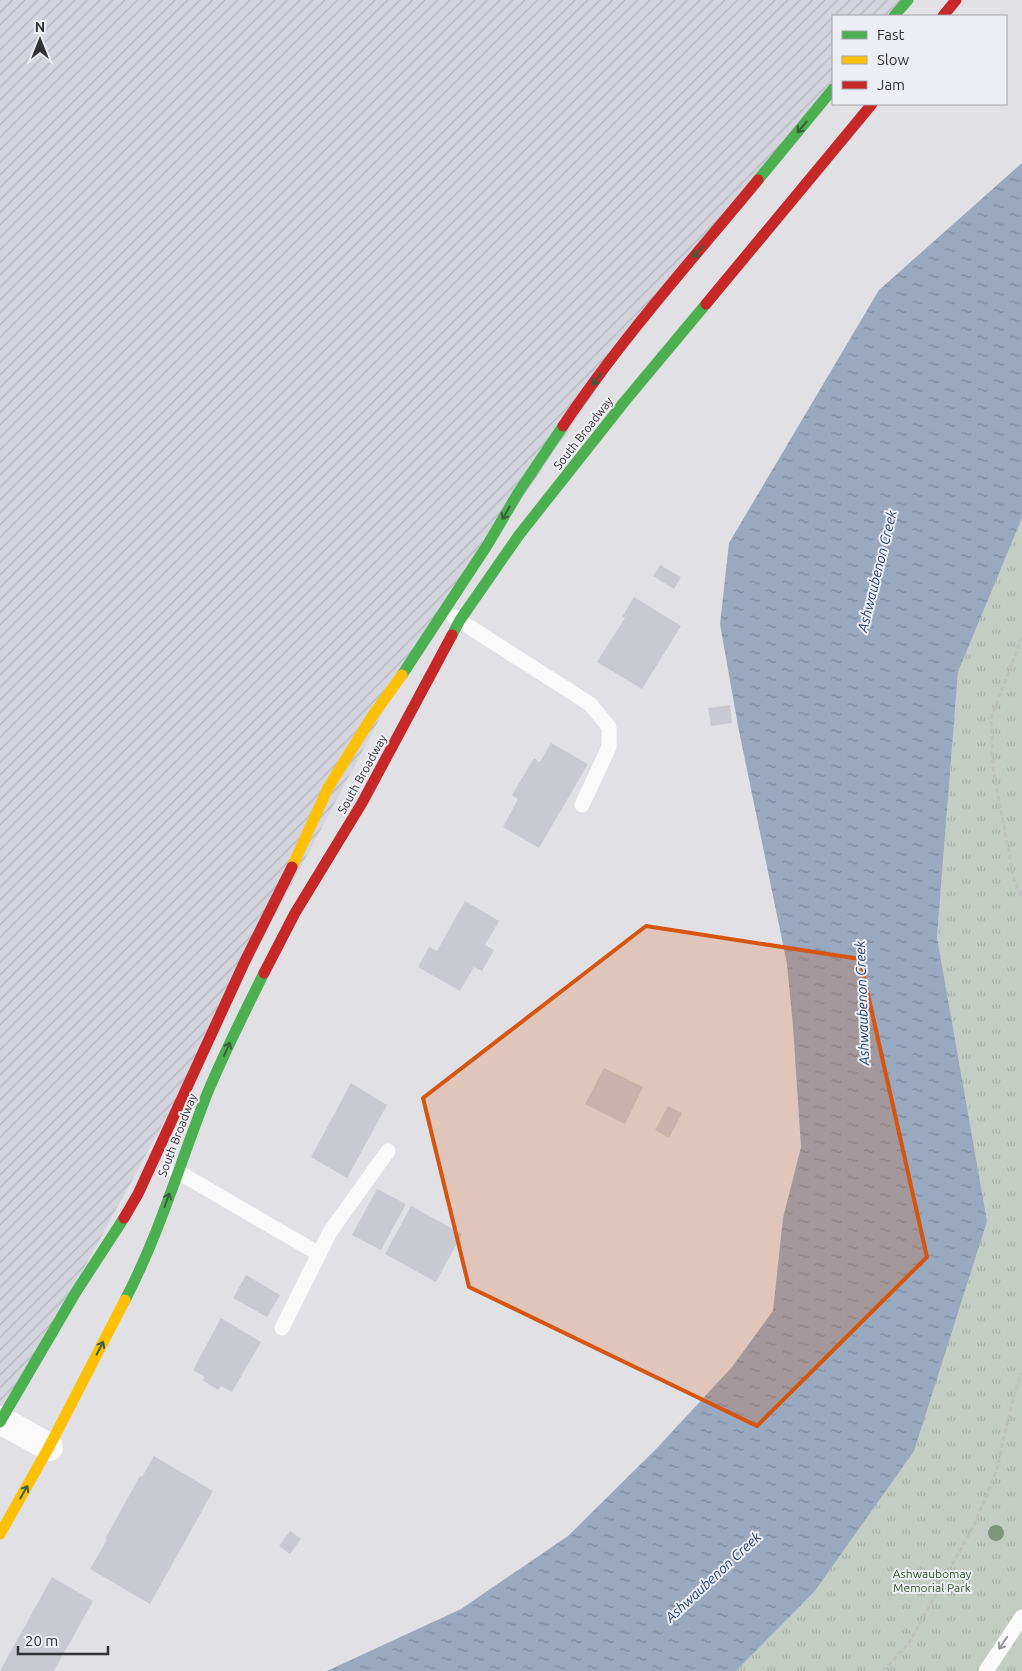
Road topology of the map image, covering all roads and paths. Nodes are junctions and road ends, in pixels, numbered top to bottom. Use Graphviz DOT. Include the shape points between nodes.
graph roads {
  1 [pos="908,0"];
  2 [pos="956,0"];
  3 [pos="895,15"];
  4 [pos="944,15"];
  5 [pos="832,91"];
  6 [pos="871,105"];
  7 [pos="444,611"];
  8 [pos="460,620"];
  9 [pos="1022,637"];
  10 [pos="582,805"];
  11 [pos="1022,897"];
  12 [pos="388,1150"];
  13 [pos="155,1158"];
  14 [pos="177,1172"];
  15 [pos="319,1254"];
  16 [pos="282,1328"];
  17 [pos="1022,1372"];
  18 [pos="0,1420"];
  19 [pos="49,1447"];
  20 [pos="0,1534"];
  21 [pos="1022,1617"];
  22 [pos="883,1671"];
  23 [pos="986,1671"];
  1 -- 3 [label="street"];
  2 -- 4 [label="street"];
  5 -- 7 [label="street, South Broadway, one-way" via="651,309 577,405"];
  6 -- 8 [label="street, South Broadway" via="625,401 519,535"];
  7 -- 8 [label="lane"];
  7 -- 13 [label="street, South Broadway" via="328,788"];
  8 -- 10 [label="lane" via="590,704 609,727 609,747"];
  14 -- 8 [label="street, South Broadway, one-way" via="236,1028 295,914 362,803"];
  9 -- 11 [label="path" via="992,718 993,768 1014,880"];
  12 -- 15 [label="lane" via="330,1232"];
  13 -- 14 [label="lane"];
  13 -- 18 [label="street, South Broadway" via="115,1234 76,1292"];
  14 -- 15 [label="lane"];
  19 -- 14 [label="street, South Broadway, one-way" via="136,1279"];
  15 -- 16 [label="lane"];
  17 -- 22 [label="path" via="996,1472 974,1525 909,1643"];
  18 -- 19 [label="street"];
  20 -- 19 [label="street, South Broadway, one-way"];
  21 -- 23 [label="lane, one-way"];
}
